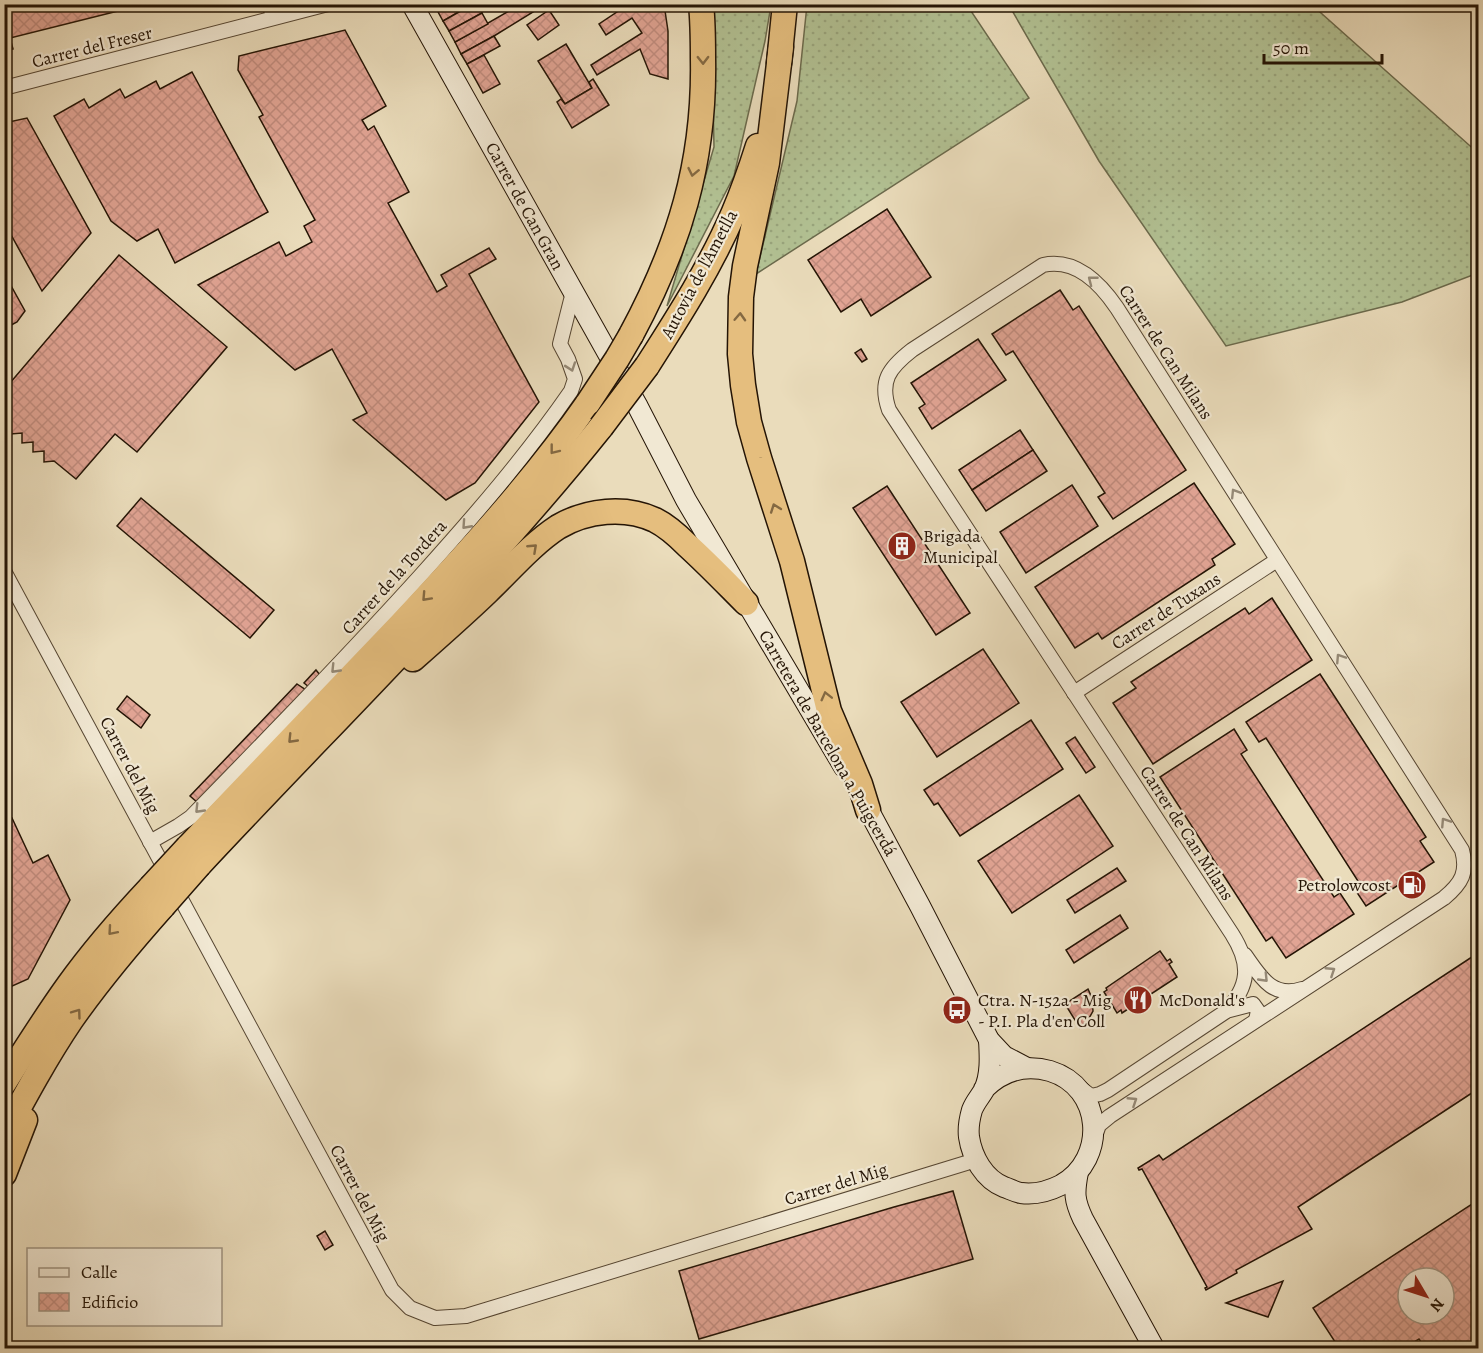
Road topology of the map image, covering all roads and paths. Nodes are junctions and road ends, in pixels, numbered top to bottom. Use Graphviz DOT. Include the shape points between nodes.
graph roads {
  1 [pos="266,4"];
  2 [pos="328,4"];
  3 [pos="412,4"];
  4 [pos="700,4"];
  5 [pos="785,4"];
  6 [pos="270,20"];
  7 [pos="781,47"];
  8 [pos="4,88"];
  9 [pos="573,292"];
  10 [pos="638,407"];
  11 [pos="1277,560"];
  12 [pos="4,571"];
  13 [pos="746,603"];
  14 [pos="1074,693"];
  15 [pos="302,755"];
  16 [pos="868,810"];
  17 [pos="150,842"];
  18 [pos="194,856"];
  19 [pos="157,896"];
  20 [pos="1236,940"];
  21 [pos="1305,988"];
  22 [pos="1225,1012"];
  23 [pos="1256,1020"];
  24 [pos="59,1040"];
  25 [pos="989,1040"];
  26 [pos="1027,1068"];
  27 [pos="1071,1082"];
  28 [pos="4,1085"];
  29 [pos="984,1089"];
  30 [pos="4,1135"];
  31 [pos="1093,1141"];
  32 [pos="976,1161"];
  33 [pos="1078,1172"];
  34 [pos="4,1174"];
  35 [pos="1041,1193"];
  36 [pos="1083,1219"];
  37 [pos="1138,1318"];
  38 [pos="1154,1348"];
  39 [pos="1163,1348"];
  1 -- 6 [label="lane"];
  2 -- 6 [label="street, Carrer del Freser"];
  3 -- 9 [label="main road, Carrer de Can Gran"];
  4 -- 18 [label="highway, Autovia de l'Ametlla, one-way, bridge" via="702,115 695,167 669,255 617,359 548,458 511,503 339,689"];
  5 -- 7 [label="highway, Autovia de l'Ametlla"];
  6 -- 8 [label="street, Carrer del Freser"];
  7 -- 15 [label="highway, Autovia de l'Ametlla, bridge" via="765,122 734,212 714,255 647,366 541,500"];
  16 -- 7 [label="highway, one-way" via="829,711 742,385 741,297 767,163"];
  9 -- 10 [label="main road, Carrer de Can Gran"];
  9 -- 17 [label="street, Carrer de la Tordera, one-way" via="560,344 575,379 571,391 519,462 363,640 191,817"];
  10 -- 13 [label="main road, Carretera de Barcelona a Puigcerdá"];
  11 -- 14 [label="street, Carrer de Tuxans"];
  11 -- 14 [label="street, Carrer de Can Milans, one-way" via="1117,308 1099,285 1078,270 1055,263 1043,266 912,350 891,369 886,380 889,410"];
  21 -- 11 [label="street, Carrer de Can Milans, one-way" via="1454,890 1463,875 1464,858"];
  12 -- 17 [label="street, Carrer del Mig"];
  15 -- 13 [label="highway, one-way" via="451,626 541,540 558,527 590,514 623,511 657,521 692,549"];
  13 -- 16 [label="main road, Carretera de Barcelona a Puigcerdá"];
  14 -- 20 [label="street, Carrer de Can Milans"];
  15 -- 18 [label="highway"];
  16 -- 25 [label="main road, Carretera de Barcelona a Puigcerdá"];
  17 -- 32 [label="street, Carrer del Mig" via="392,1290 410,1308 435,1318 466,1316"];
  18 -- 19 [label="highway, bridge"];
  24 -- 19 [label="highway, one-way"];
  19 -- 28 [label="highway, one-way" via="108,935 87,960"];
  20 -- 21 [label="street, Carrer de Can Milans, one-way" via="1264,982 1292,993"];
  20 -- 22 [label="street, Carrer de Can Milans" via="1243,953 1245,978 1242,990"];
  21 -- 23 [label="street, Carrer de Can Milans"];
  22 -- 23 [label="street, Carrer de Can Milans" via="1253,1004 1258,1011"];
  22 -- 27 [label="street, Carrer de Can Milans" via="1100,1094 1091,1096"];
  31 -- 23 [label="street, Carrer de Can Milans, one-way" via="1100,1125 1110,1116"];
  24 -- 30 [label="highway"];
  24 -- 34 [label="highway"];
  25 -- 26 [label="main road, Carretera de Barcelona a Puigcerdá" via="1005,1056"];
  25 -- 29 [label="main road" via="990,1064"];
  26 -- 27 [label="main road" via="1059,1074"];
  26 -- 29 [label="main road" via="998,1078"];
  27 -- 31 [label="main road" via="1089,1106"];
  29 -- 32 [label="main road" via="972,1108 969,1131"];
  31 -- 33 [label="main road"];
  32 -- 35 [label="main road" via="999,1185 1020,1193"];
  33 -- 35 [label="main road" via="1070,1180"];
  33 -- 36 [label="main road" via="1074,1190"];
  35 -- 36 [label="main road"];
  36 -- 37 [label="main road"];
  37 -- 38 [label="main road"];
  37 -- 39 [label="street"];
}
